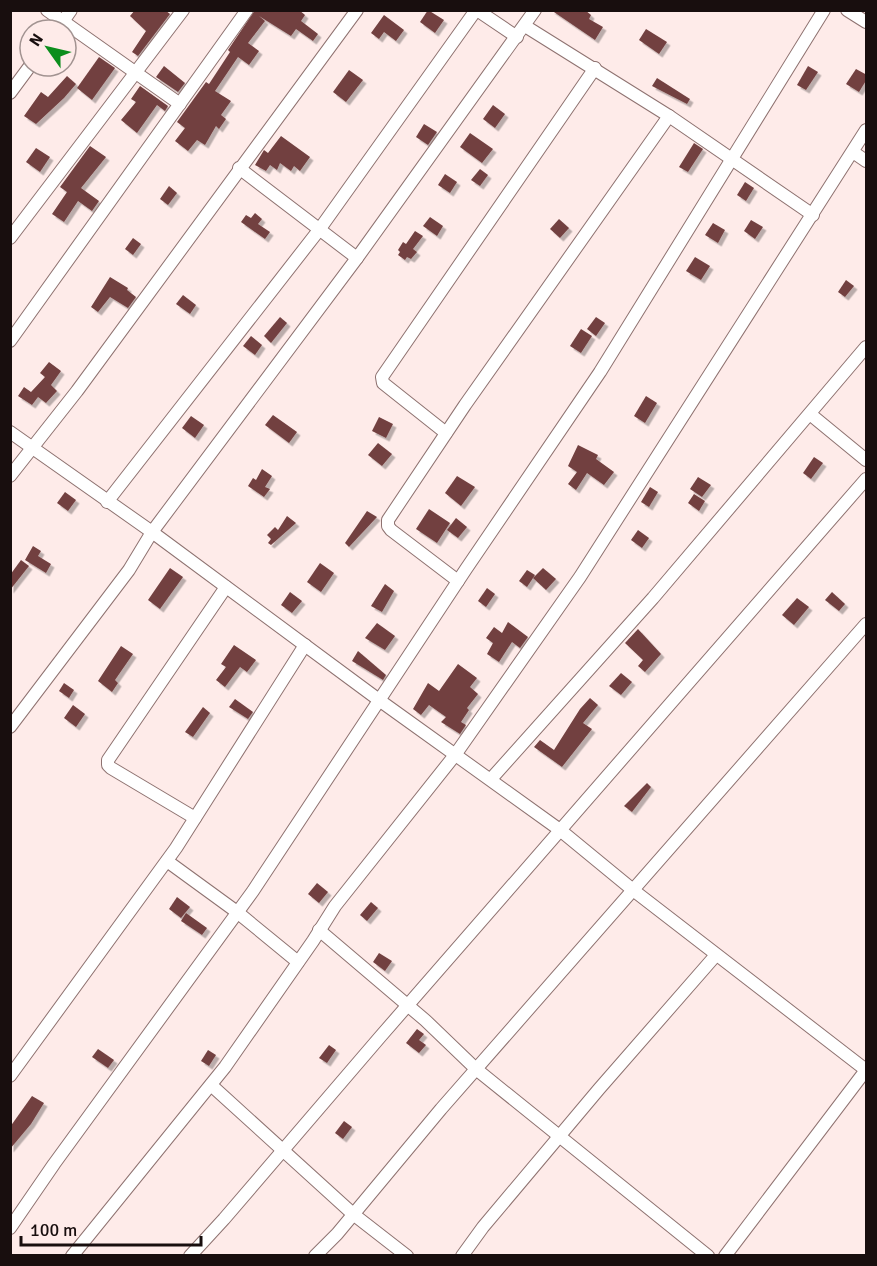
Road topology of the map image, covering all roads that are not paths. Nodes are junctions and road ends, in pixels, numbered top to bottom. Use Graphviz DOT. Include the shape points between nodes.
graph roads {
  1 [pos="183,10"];
  2 [pos="247,10"];
  3 [pos="357,10"];
  4 [pos="477,10"];
  5 [pos="535,10"];
  6 [pos="824,10"];
  7 [pos="847,10"];
  8 [pos="867,22"];
  9 [pos="525,26"];
  10 [pos="78,37"];
  11 [pos="517,37"];
  12 [pos="595,68"];
  13 [pos="136,74"];
  14 [pos="21,78"];
  15 [pos="10,93"];
  16 [pos="180,104"];
  17 [pos="669,116"];
  18 [pos="867,130"];
  19 [pos="853,152"];
  20 [pos="731,161"];
  21 [pos="867,161"];
  22 [pos="239,168"];
  23 [pos="813,215"];
  24 [pos="319,230"];
  25 [pos="10,238"];
  26 [pos="357,258"];
  27 [pos="10,341"];
  28 [pos="867,347"];
  29 [pos="810,414"];
  30 [pos="10,432"];
  31 [pos="446,434"];
  32 [pos="32,448"];
  33 [pos="867,460"];
  34 [pos="10,476"];
  35 [pos="867,479"];
  36 [pos="107,502"];
  37 [pos="152,532"];
  38 [pos="458,581"];
  39 [pos="226,586"];
  40 [pos="867,624"];
  41 [pos="305,645"];
  42 [pos="379,700"];
  43 [pos="10,727"];
  44 [pos="455,755"];
  45 [pos="491,779"];
  46 [pos="195,818"];
  47 [pos="560,830"];
  48 [pos="167,861"];
  49 [pos="633,890"];
  50 [pos="237,912"];
  51 [pos="319,930"];
  52 [pos="716,955"];
  53 [pos="298,962"];
  54 [pos="407,1005"];
  55 [pos="476,1069"];
  56 [pos="866,1070"];
  57 [pos="10,1076"];
  58 [pos="211,1085"];
  59 [pos="559,1136"];
  60 [pos="284,1150"];
  61 [pos="354,1214"];
  62 [pos="10,1228"];
  63 [pos="72,1256"];
  64 [pos="190,1256"];
  65 [pos="315,1256"];
  66 [pos="407,1256"];
  67 [pos="462,1256"];
  68 [pos="708,1256"];
  69 [pos="725,1256"];
  1 -- 13 [label="street"];
  2 -- 16 [label="street"];
  3 -- 22 [label="street"];
  4 -- 11 [label="street"];
  4 -- 24 [label="street"];
  5 -- 9 [label="street"];
  6 -- 20 [label="street"];
  7 -- 8 [label="street"];
  9 -- 11 [label="street"];
  9 -- 12 [label="street"];
  10 -- 13 [label="street"];
  11 -- 26 [label="street"];
  12 -- 17 [label="street"];
  12 -- 31 [label="street" via="382,377 383,382"];
  13 -- 16 [label="street"];
  13 -- 25 [label="street"];
  14 -- 15 [label="street"];
  16 -- 27 [label="street"];
  17 -- 20 [label="street"];
  17 -- 31 [label="street"];
  18 -- 19 [label="street"];
  19 -- 21 [label="street"];
  19 -- 23 [label="street"];
  20 -- 23 [label="street"];
  20 -- 38 [label="street" via="600,372"];
  22 -- 24 [label="street"];
  22 -- 32 [label="street"];
  23 -- 44 [label="street" via="580,577"];
  24 -- 26 [label="street"];
  24 -- 36 [label="street"];
  26 -- 37 [label="street"];
  28 -- 29 [label="street"];
  29 -- 33 [label="street"];
  29 -- 45 [label="street"];
  30 -- 32 [label="street"];
  31 -- 38 [label="street" via="388,520 388,526"];
  32 -- 34 [label="street"];
  32 -- 36 [label="street"];
  35 -- 47 [label="street"];
  36 -- 37 [label="street"];
  37 -- 39 [label="street"];
  37 -- 43 [label="street" via="129,570"];
  38 -- 42 [label="street"];
  39 -- 41 [label="street"];
  39 -- 46 [label="street" via="108,760 111,768"];
  40 -- 49 [label="street"];
  41 -- 42 [label="street"];
  41 -- 46 [label="street"];
  42 -- 44 [label="street"];
  42 -- 50 [label="street"];
  44 -- 45 [label="street"];
  44 -- 51 [label="street"];
  45 -- 47 [label="street"];
  46 -- 48 [label="street"];
  47 -- 49 [label="street"];
  47 -- 54 [label="street"];
  48 -- 50 [label="street"];
  48 -- 57 [label="street"];
  49 -- 52 [label="street"];
  49 -- 55 [label="street"];
  50 -- 53 [label="street"];
  50 -- 62 [label="street"];
  51 -- 53 [label="street"];
  51 -- 54 [label="street"];
  52 -- 56 [label="street"];
  52 -- 59 [label="street"];
  53 -- 58 [label="street"];
  54 -- 55 [label="street"];
  54 -- 60 [label="street"];
  55 -- 59 [label="street"];
  55 -- 61 [label="street"];
  56 -- 69 [label="street"];
  58 -- 60 [label="street"];
  58 -- 63 [label="street"];
  59 -- 67 [label="street"];
  59 -- 68 [label="street"];
  60 -- 61 [label="street"];
  60 -- 64 [label="street"];
  61 -- 65 [label="street"];
  61 -- 66 [label="street"];
}
